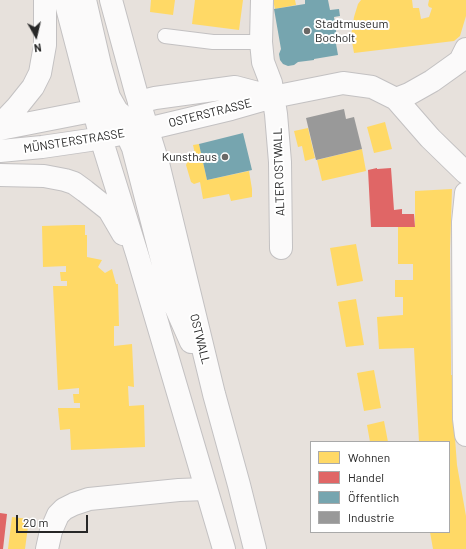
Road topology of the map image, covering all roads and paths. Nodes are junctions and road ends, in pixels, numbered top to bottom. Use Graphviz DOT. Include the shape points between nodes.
graph roads {
  1 [pos="45,0"];
  2 [pos="65,0"];
  3 [pos="85,0"];
  4 [pos="111,0"];
  5 [pos="262,0"];
  6 [pos="165,36"];
  7 [pos="261,42"];
  8 [pos="464,57"];
  9 [pos="273,97"];
  10 [pos="396,99"];
  11 [pos="139,102"];
  12 [pos="115,107"];
  13 [pos="93,111"];
  14 [pos="0,125"];
  15 [pos="0,128"];
  16 [pos="147,129"];
  17 [pos="126,133"];
  18 [pos="101,138"];
  19 [pos="0,151"];
  20 [pos="466,173"];
  21 [pos="0,175"];
  22 [pos="466,193"];
  23 [pos="281,248"];
  24 [pos="138,257"];
  25 [pos="214,394"];
  26 [pos="466,435"];
  27 [pos="206,489"];
  28 [pos="47,549"];
  29 [pos="224,549"];
  30 [pos="254,549"];
  1 -- 14 [label="main road" via="45,45 40,73 17,108"];
  2 -- 13 [label="main road"];
  3 -- 12 [label="main road" via="108,96"];
  4 -- 11 [label="main road, OSTWALL"];
  5 -- 7 [label="main road, ALTER OSTWALL"];
  6 -- 7 [label="lane" via="213,42"];
  7 -- 9 [label="main road, ALTER OSTWALL" via="263,62"];
  8 -- 10 [label="main road" via="432,81"];
  9 -- 10 [label="main road, OSTERSTRASSE" via="343,83 372,87"];
  9 -- 11 [label="main road, OSTERSTRASSE" via="235,87"];
  9 -- 16 [label="main road, OSTERSTRASSE"];
  9 -- 23 [label="main road, ALTER OSTWALL" via="280,162"];
  10 -- 20 [label="main road" via="430,138"];
  11 -- 12 [label="main road, MÜNSTERSTRASSE"];
  11 -- 16 [label="main road, OSTWALL"];
  12 -- 13 [label="main road, MÜNSTERSTRASSE"];
  12 -- 16 [label="main road" via="131,122"];
  13 -- 15 [label="main road, MÜNSTERSTRASSE"];
  13 -- 17 [label="main road" via="111,117"];
  13 -- 18 [label="main road"];
  16 -- 17 [label="main road, MÜNSTERSTRASSE"];
  16 -- 25 [label="main road, OSTWALL" via="158,163"];
  17 -- 18 [label="main road, MÜNSTERSTRASSE"];
  17 -- 25 [label="main road" via="133,148 172,299"];
  18 -- 19 [label="main road, MÜNSTERSTRASSE" via="42,148"];
  18 -- 24 [label="main road"];
  21 -- 24 [label="main road" via="44,176 74,183 109,210"];
  22 -- 26 [label="main road" via="463,222"];
  24 -- 27 [label="main road"];
  25 -- 30 [label="main road, OSTWALL"];
  27 -- 28 [label="main road" via="89,499 74,504 64,508 58,515 51,530"];
  27 -- 29 [label="main road"];
}
